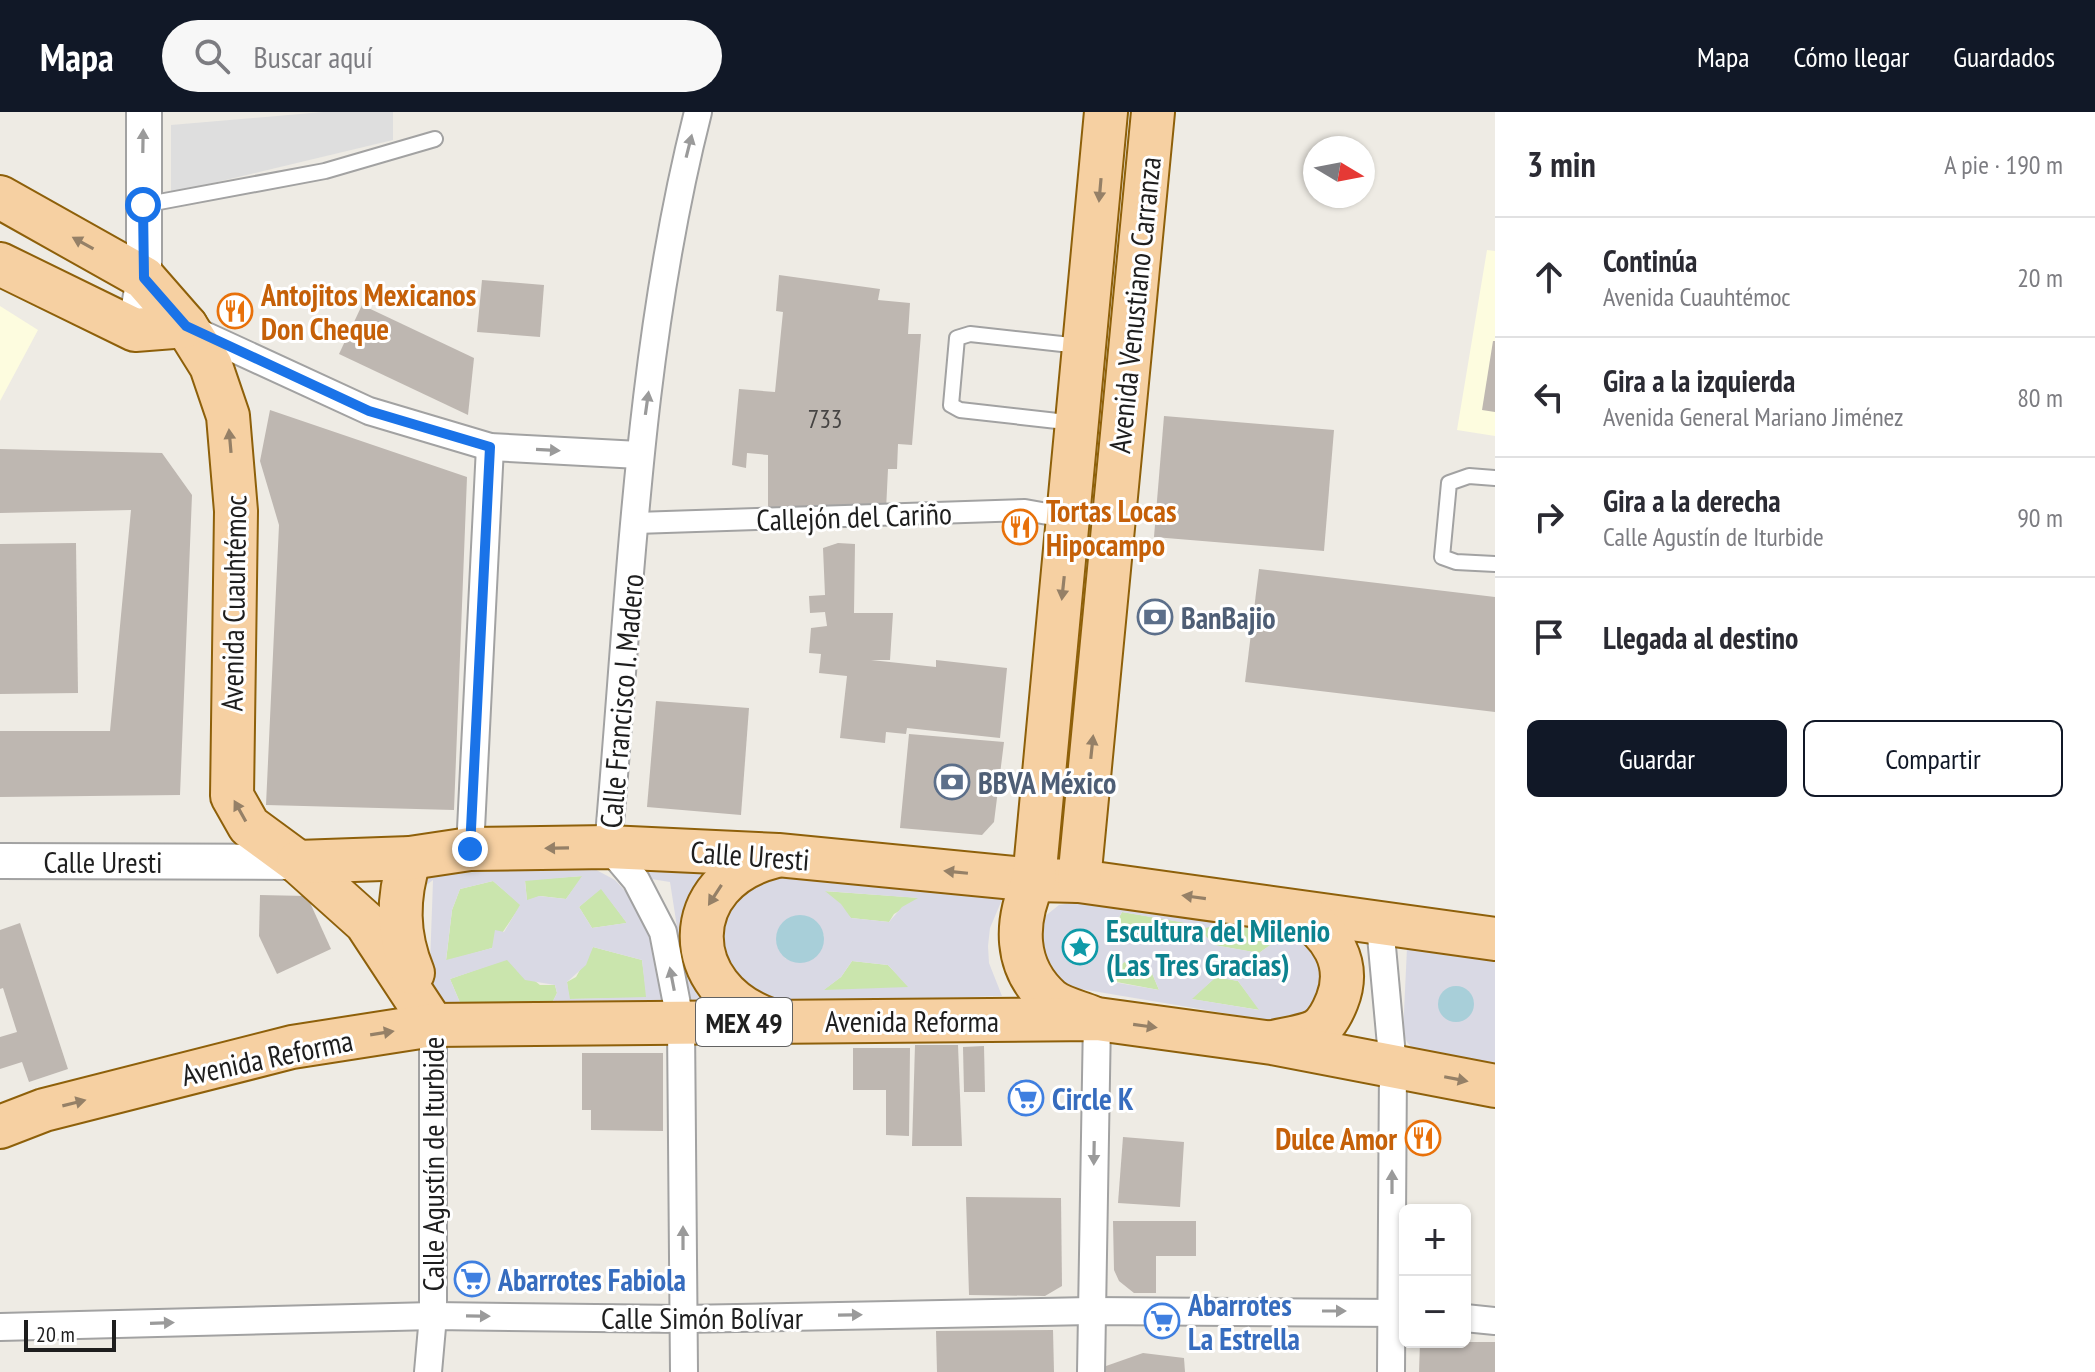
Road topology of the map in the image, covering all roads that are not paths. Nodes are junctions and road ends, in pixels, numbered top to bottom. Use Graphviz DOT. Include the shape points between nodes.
graph roads {
  1 [pos="144,112"];
  2 [pos="698,112"];
  3 [pos="1106,112"];
  4 [pos="1153,112"];
  5 [pos="435,139"];
  6 [pos="0,197"];
  7 [pos="143,205"];
  8 [pos="0,264"];
  9 [pos="144,278"];
  10 [pos="186,326"];
  11 [pos="135,330"];
  12 [pos="1085,347"];
  13 [pos="1080,424"];
  14 [pos="490,447"];
  15 [pos="639,455"];
  16 [pos="1495,478"];
  17 [pos="1070,518"];
  18 [pos="636,523"];
  19 [pos="1495,564"];
  20 [pos="608,847"];
  21 [pos="470,849"];
  22 [pos="778,855"];
  23 [pos="410,858"];
  24 [pos="0,861"];
  25 [pos="298,862"];
  26 [pos="1034,880"];
  27 [pos="1079,881"];
  28 [pos="1299,913"];
  29 [pos="1380,925"];
  30 [pos="1495,939"];
  31 [pos="1097,1019"];
  32 [pos="771,1020"];
  33 [pos="443,1025"];
  34 [pos="681,1025"];
  35 [pos="1272,1043"];
  36 [pos="1393,1067"];
  37 [pos="1495,1086"];
  38 [pos="0,1127"];
  39 [pos="1090,1311"];
  40 [pos="1398,1312"];
  41 [pos="433,1316"];
  42 [pos="683,1319"];
  43 [pos="1471,1319"];
  44 [pos="1495,1321"];
  45 [pos="0,1327"];
  46 [pos="428,1372"];
  47 [pos="684,1372"];
  48 [pos="1091,1372"];
  49 [pos="1391,1372"];
  7 -- 1 [label="street, one-way"];
  15 -- 2 [label="street, Calle Francisco I. Madero, one-way" via="677,195"];
  3 -- 12 [label="main road, Avenida Venustiano Carranza, one-way"];
  27 -- 4 [label="main road, Avenida Venustiano Carranza, one-way"];
  5 -- 7 [label="lane" via="325,171"];
  9 -- 6 [label="main road, Avenida Cuauhtémoc, one-way"];
  7 -- 9 [label="street"];
  8 -- 11 [label="main road"];
  9 -- 10 [label="main road, Avenida Cuauhtémoc"];
  9 -- 11 [label="street"];
  10 -- 11 [label="main road"];
  10 -- 14 [label="street" via="369,411"];
  25 -- 10 [label="main road, Avenida Cuauhtémoc, one-way" via="249,826 232,796 237,526 228,416 211,366"];
  12 -- 13 [label="main road, Avenida Venustiano Carranza"];
  12 -- 13 [label="lane" via="970,334 957,338 951,405"];
  13 -- 17 [label="main road, Avenida Venustiano Carranza"];
  14 -- 15 [label="street, one-way"];
  14 -- 21 [label="street"];
  15 -- 18 [label="street, Calle Francisco I. Madero"];
  16 -- 19 [label="lane" via="1469,476 1449,483 1442,557"];
  17 -- 18 [label="street, Callejón del Cariño" via="1025,510"];
  17 -- 26 [label="main road, Avenida Venustiano Carranza, one-way"];
  18 -- 20 [label="street, Calle Francisco I. Madero"];
  20 -- 21 [label="main road, Calle Uresti, one-way"];
  20 -- 22 [label="main road, Calle Uresti"];
  34 -- 20 [label="street, Calle Francisco I. Madero, one-way" via="663,932 636,880"];
  21 -- 23 [label="main road, Calle Uresti"];
  26 -- 22 [label="main road, Calle Uresti, one-way"];
  22 -- 32 [label="main road, one-way" via="750,863 725,880 708,905 702,935 706,964 720,991 743,1011"];
  23 -- 25 [label="main road, Calle Uresti"];
  23 -- 33 [label="main road" via="400,888 403,948"];
  24 -- 25 [label="street, Calle Uresti"];
  25 -- 33 [label="main road, Calle Agustín de Iturbide" via="379,938"];
  26 -- 27 [label="main road, Calle Uresti"];
  26 -- 31 [label="main road, Avenida Venustiano Carranza" via="1019,931 1023,958 1053,1002"];
  28 -- 27 [label="main road, Calle Uresti, one-way"];
  28 -- 29 [label="main road, Calle Uresti"];
  28 -- 35 [label="main road" via="1334,943 1342,966 1341,989 1333,1012 1318,1030"];
  29 -- 30 [label="main road, Calle Uresti"];
  29 -- 36 [label="street"];
  31 -- 32 [label="main road, Avenida Reforma / MEX 49"];
  31 -- 35 [label="main road, Avenida Reforma / MEX 49, one-way"];
  31 -- 39 [label="street, one-way"];
  32 -- 34 [label="main road, Avenida Reforma / MEX 49"];
  33 -- 34 [label="main road, Avenida Reforma / MEX 49"];
  38 -- 33 [label="main road, Avenida Reforma / MEX 49, one-way" via="44,1110 292,1047"];
  33 -- 41 [label="street, Calle Agustín de Iturbide"];
  42 -- 34 [label="street, Calle Francisco I. Madero, one-way"];
  35 -- 36 [label="main road, Avenida Reforma / MEX 49"];
  36 -- 37 [label="main road, Avenida Reforma / MEX 49, one-way"];
  40 -- 36 [label="street, one-way"];
  39 -- 40 [label="street, Calle Simón Bolívar, one-way"];
  42 -- 39 [label="street, Calle Simón Bolívar, one-way"];
  39 -- 48 [label="street"];
  40 -- 49 [label="street"];
  41 -- 42 [label="street, Calle Simón Bolívar, one-way"];
  45 -- 41 [label="street, Calle Simón Bolívar, one-way"];
  41 -- 46 [label="street, Calle Agustín de Iturbide"];
  42 -- 47 [label="street, Calle Francisco I. Madero"];
  43 -- 44 [label="street"];
}
